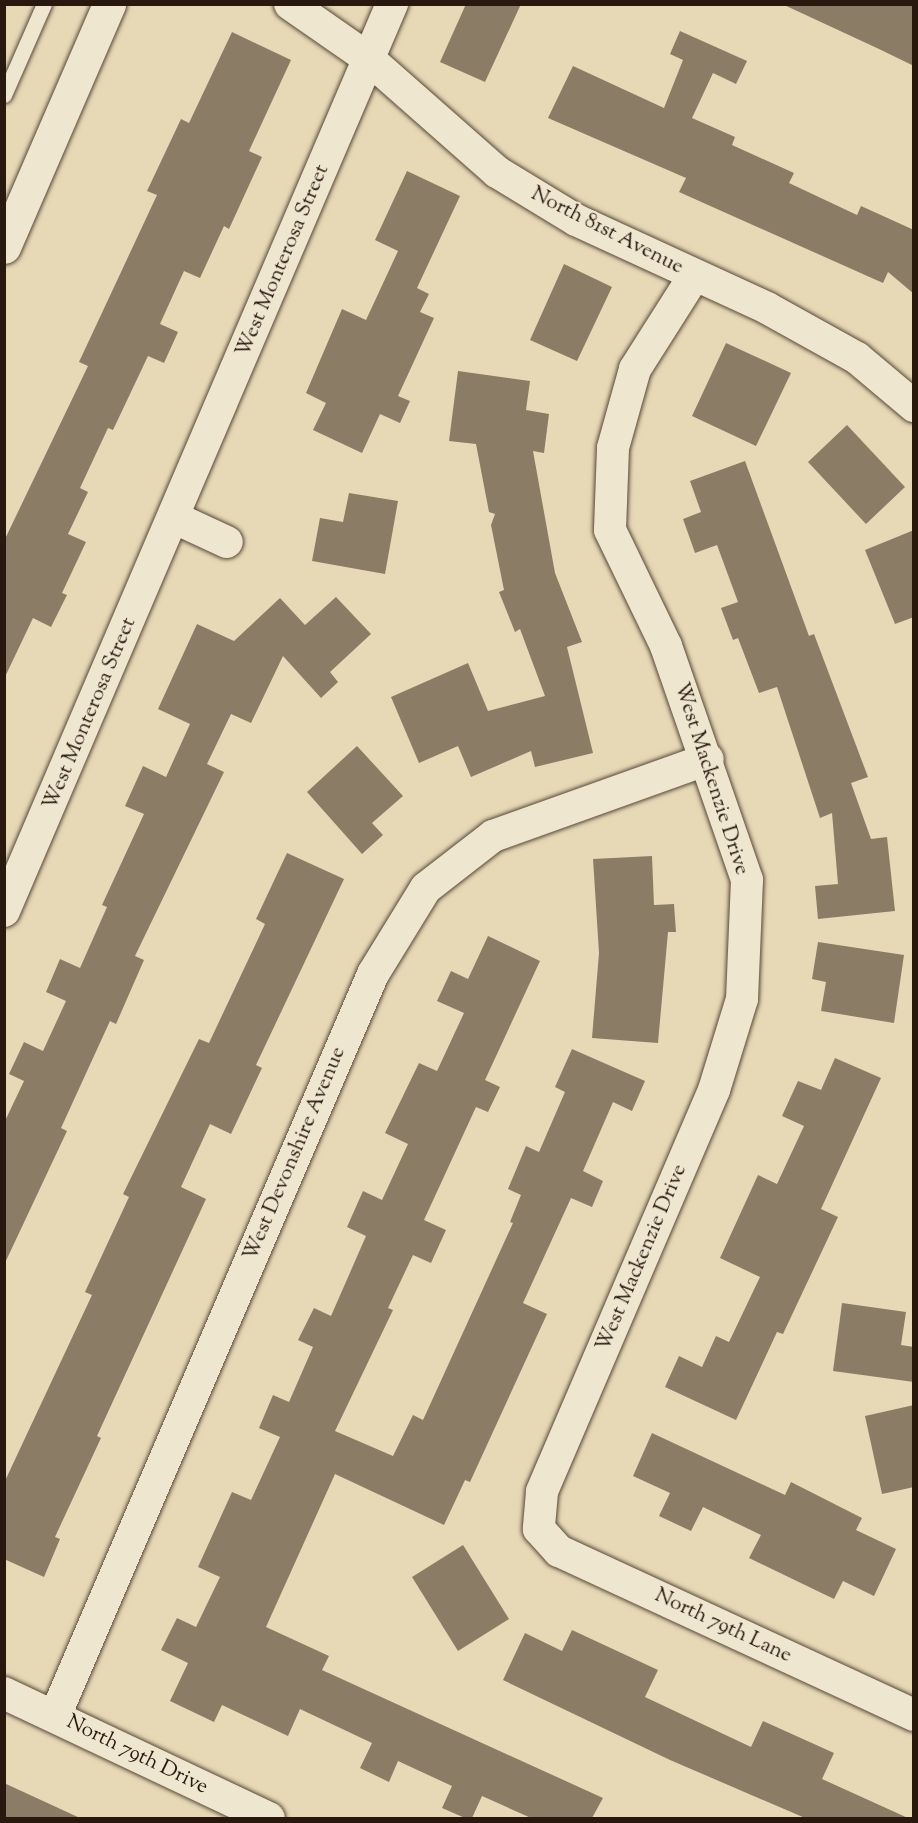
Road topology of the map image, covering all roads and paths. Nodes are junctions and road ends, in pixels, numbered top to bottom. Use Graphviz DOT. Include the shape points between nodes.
graph roads {
  1 [pos="44,4"];
  2 [pos="109,4"];
  3 [pos="290,4"];
  4 [pos="392,4"];
  5 [pos="369,59"];
  6 [pos="4,95"];
  7 [pos="4,247"];
  8 [pos="694,276"];
  9 [pos="914,406"];
  10 [pos="175,518"];
  11 [pos="227,542"];
  12 [pos="708,759"];
  13 [pos="4,911"];
  14 [pos="539,1529"];
  15 [pos="4,1693"];
  16 [pos="911,1708"];
  17 [pos="55,1716"];
  18 [pos="269,1818"];
  1 -- 6 [label="lane"];
  2 -- 7 [label="main road"];
  3 -- 5 [label="street, North 81st Avenue"];
  4 -- 5 [label="street, West Monterosa Street"];
  5 -- 8 [label="street, North 81st Avenue" via="497,172 576,220"];
  5 -- 10 [label="street, West Monterosa Street"];
  8 -- 9 [label="street, North 81st Avenue" via="767,308 857,358"];
  8 -- 12 [label="street, West Mackenzie Drive" via="635,369 613,448 610,530 666,646"];
  10 -- 11 [label="street"];
  10 -- 13 [label="street, West Monterosa Street"];
  12 -- 14 [label="street, West Mackenzie Drive" via="747,880 742,999 714,1090 542,1492"];
  12 -- 17 [label="street, West Devonshire Avenue" via="493,836 426,888 373,974"];
  14 -- 16 [label="street, North 79th Lane" via="559,1551"];
  15 -- 17 [label="street, North 79th Drive"];
  17 -- 18 [label="street, North 79th Drive"];
}
